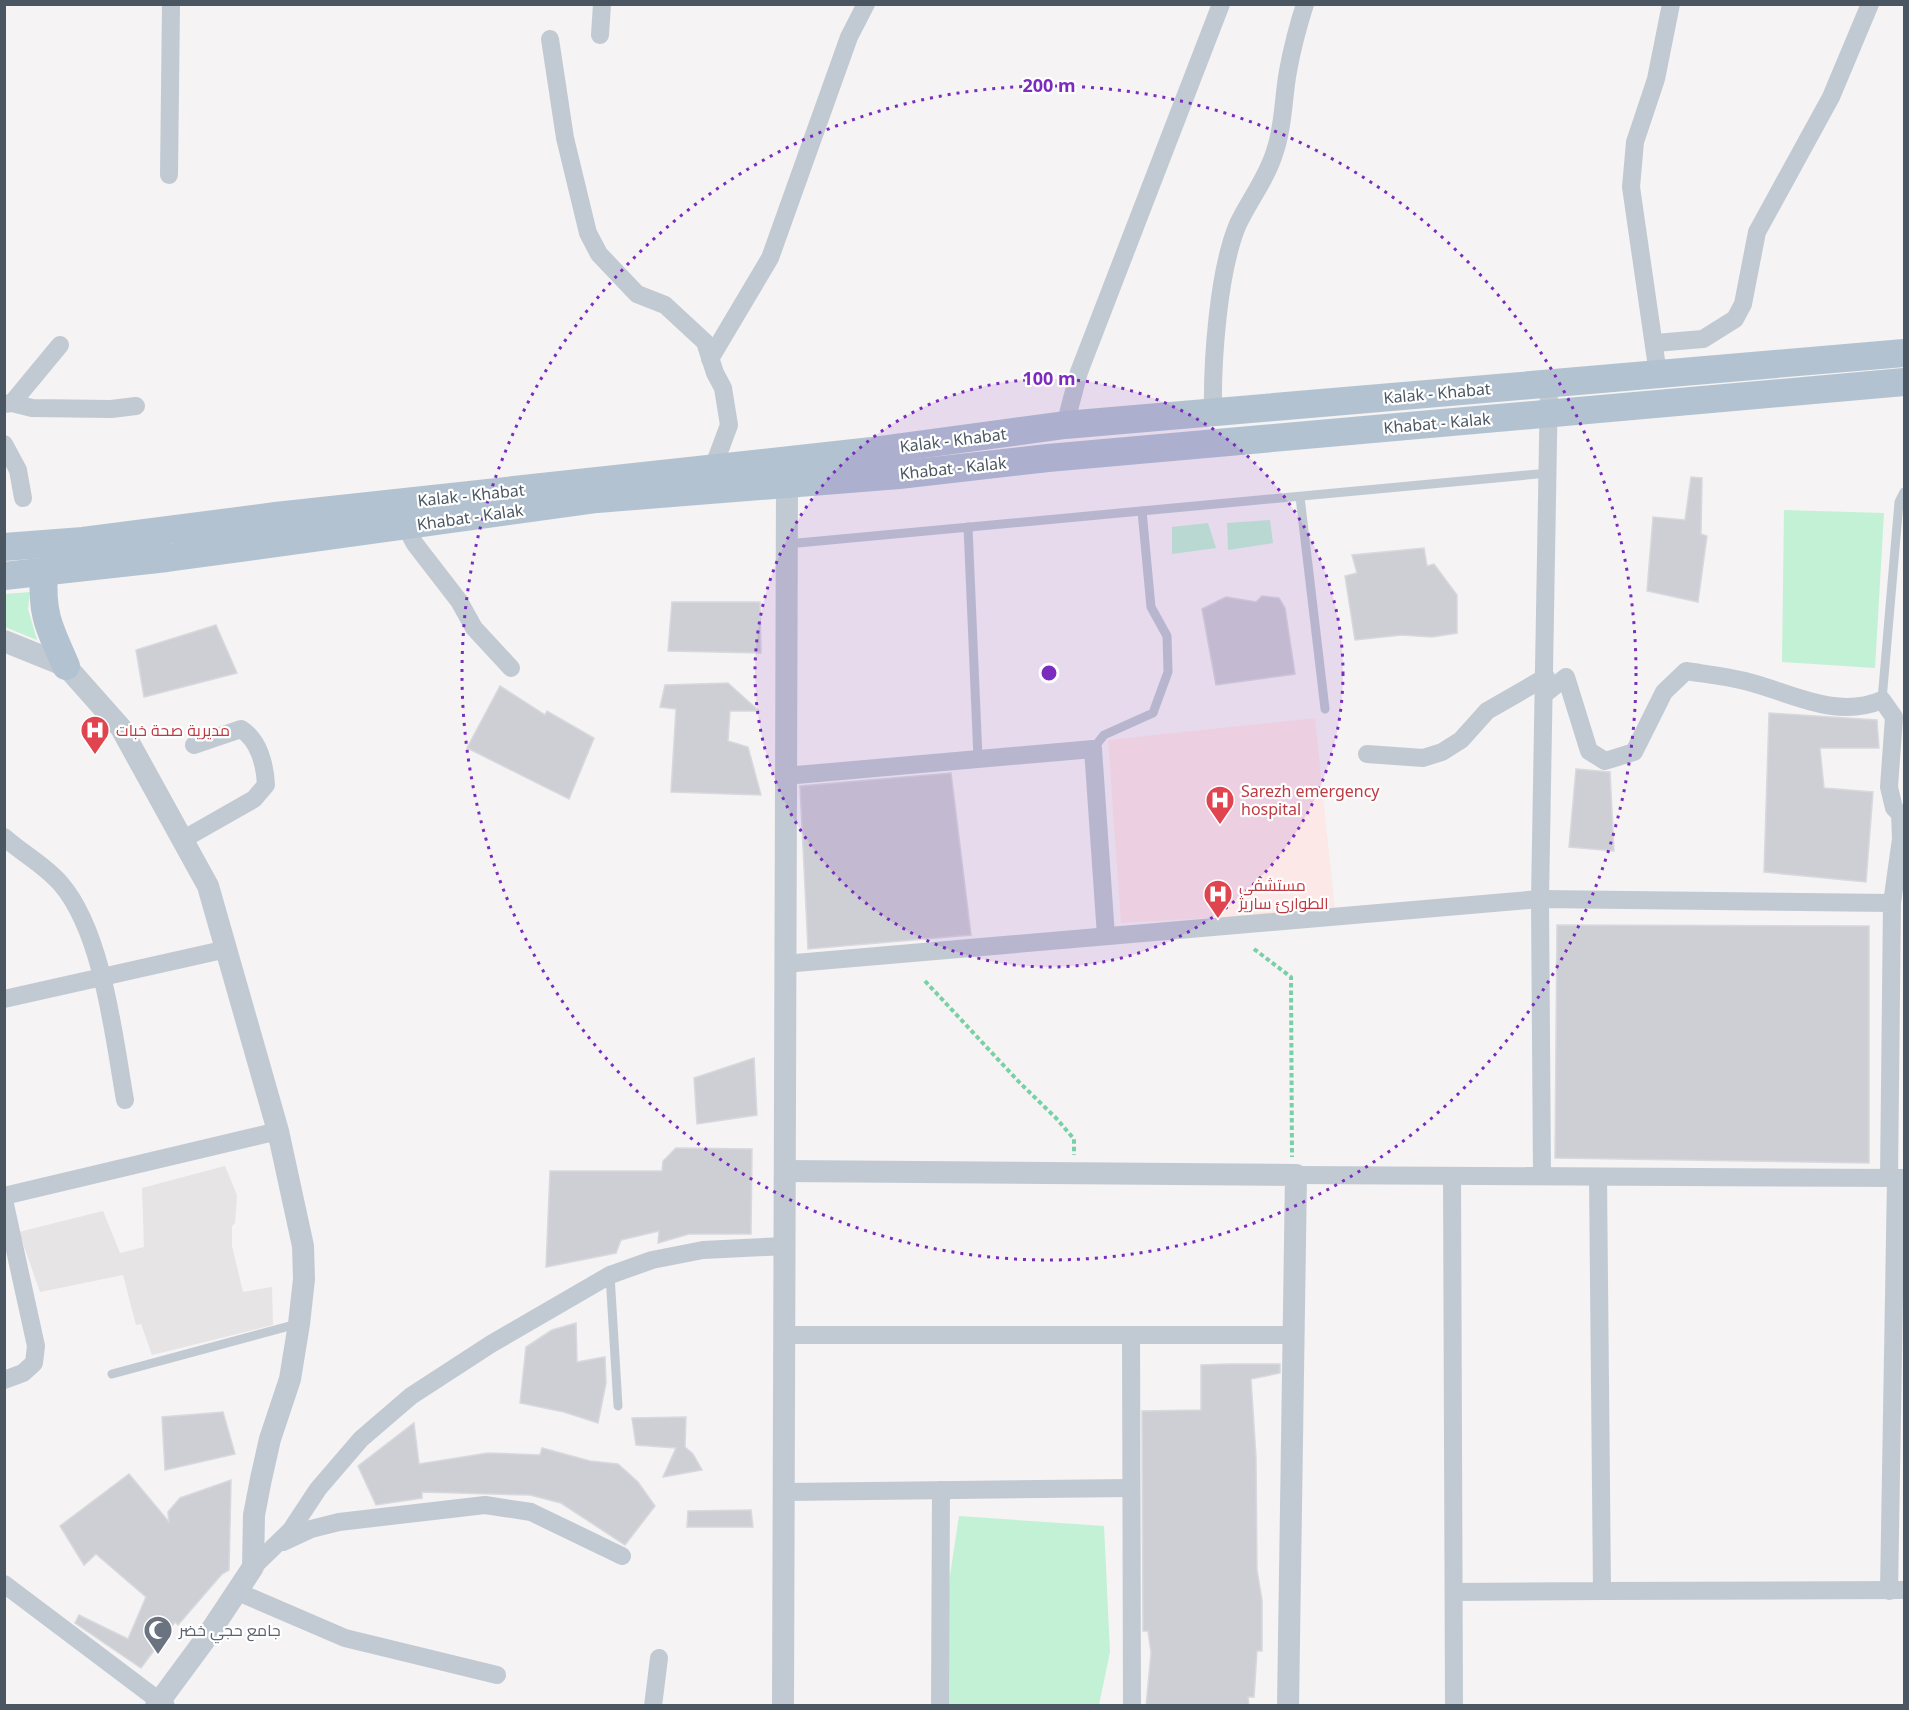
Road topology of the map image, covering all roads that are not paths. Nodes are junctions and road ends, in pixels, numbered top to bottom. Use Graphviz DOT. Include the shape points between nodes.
graph roads {
  1 [pos="171,4"];
  2 [pos="602,4"];
  3 [pos="866,4"];
  4 [pos="1221,4"];
  5 [pos="1305,4"];
  6 [pos="1671,4"];
  7 [pos="1870,4"];
  8 [pos="600,35"];
  9 [pos="550,39"];
  10 [pos="169,175"];
  11 [pos="1655,343"];
  12 [pos="60,345"];
  13 [pos="1905,353"];
  14 [pos="710,359"];
  15 [pos="1658,374"];
  16 [pos="1905,382"];
  17 [pos="1549,384"];
  18 [pos="8,403"];
  19 [pos="136,406"];
  20 [pos="1213,413"];
  21 [pos="1550,413"];
  22 [pos="1065,425"];
  23 [pos="4,444"];
  24 [pos="713,468"];
  25 [pos="1550,473"];
  26 [pos="787,484"];
  27 [pos="1905,492"];
  28 [pos="1300,496"];
  29 [pos="23,498"];
  30 [pos="1142,511"];
  31 [pos="405,526"];
  32 [pos="968,527"];
  33 [pos="787,544"];
  34 [pos="4,547"];
  35 [pos="44,574"];
  36 [pos="4,576"];
  37 [pos="4,641"];
  38 [pos="66,666"];
  39 [pos="511,668"];
  40 [pos="1546,685"];
  41 [pos="1882,700"];
  42 [pos="1325,709"];
  43 [pos="194,745"];
  44 [pos="1093,749"];
  45 [pos="1367,753"];
  46 [pos="978,758"];
  47 [pos="784,776"];
  48 [pos="5,839"];
  49 [pos="182,840"];
  50 [pos="1540,899"];
  51 [pos="1892,903"];
  52 [pos="1106,936"];
  53 [pos="227,950"];
  54 [pos="784,964"];
  55 [pos="104,976"];
  56 [pos="4,999"];
  57 [pos="126,1100"];
  58 [pos="278,1131"];
  59 [pos="785,1171"];
  60 [pos="1296,1175"];
  61 [pos="1452,1176"];
  62 [pos="1542,1176"];
  63 [pos="1598,1177"];
  64 [pos="1897,1178"];
  65 [pos="5,1203"];
  66 [pos="785,1246"];
  67 [pos="610,1275"];
  68 [pos="299,1324"];
  69 [pos="783,1335"];
  70 [pos="1131,1335"];
  71 [pos="1293,1335"];
  72 [pos="112,1374"];
  73 [pos="4,1380"];
  74 [pos="618,1406"];
  75 [pos="1131,1488"];
  76 [pos="941,1490"];
  77 [pos="786,1492"];
  78 [pos="276,1545"];
  79 [pos="622,1556"];
  80 [pos="253,1567"];
  81 [pos="4,1584"];
  82 [pos="1602,1591"];
  83 [pos="1897,1591"];
  84 [pos="238,1592"];
  85 [pos="1454,1592"];
  86 [pos="659,1658"];
  87 [pos="497,1675"];
  88 [pos="160,1704"];
  89 [pos="653,1706"];
  90 [pos="783,1706"];
  91 [pos="940,1706"];
  92 [pos="1132,1706"];
  93 [pos="1288,1706"];
  94 [pos="1454,1706"];
  1 -- 10 [label="street"];
  2 -- 8 [label="street"];
  3 -- 14 [label="street" via="849,37 770,258"];
  4 -- 22 [label="street" via="1079,372"];
  5 -- 20 [label="street" via="1288,72 1275,154 1238,225 1226,271 1212,365"];
  6 -- 11 [label="street" via="1656,79 1635,142 1631,187"];
  7 -- 11 [label="street" via="1831,97 1757,232 1743,304 1735,319 1702,339"];
  9 -- 14 [label="street" via="565,138 591,240 611,269 637,294 665,305 689,324 705,342"];
  11 -- 15 [label="street"];
  12 -- 18 [label="street"];
  13 -- 15 [label="main road, Kalak - Khabat"];
  14 -- 24 [label="street" via="723,388 729,425"];
  15 -- 17 [label="main road, Kalak - Khabat"];
  16 -- 21 [label="main road, Khabat - Kalak"];
  17 -- 20 [label="main road, Kalak - Khabat"];
  17 -- 21 [label="street"];
  18 -- 19 [label="street" via="32,408"];
  20 -- 22 [label="main road, Kalak - Khabat"];
  21 -- 25 [label="street"];
  21 -- 26 [label="main road, Khabat - Kalak"];
  22 -- 24 [label="main road, Kalak - Khabat"];
  23 -- 29 [label="street" via="18,470"];
  24 -- 34 [label="main road, Kalak - Khabat"];
  25 -- 28 [label="lane"];
  25 -- 40 [label="street"];
  26 -- 31 [label="main road, Khabat - Kalak" via="597,499"];
  26 -- 33 [label="street"];
  27 -- 41 [label="lane" via="1899,502"];
  28 -- 30 [label="lane"];
  28 -- 42 [label="lane"];
  30 -- 32 [label="lane"];
  30 -- 44 [label="lane" via="1151,607 1167,636 1168,672 1153,713 1104,735"];
  31 -- 35 [label="main road, Khabat - Kalak"];
  31 -- 39 [label="street" via="474,628"];
  32 -- 33 [label="lane"];
  32 -- 46 [label="lane"];
  33 -- 47 [label="street"];
  35 -- 36 [label="main road, Khabat - Kalak"];
  35 -- 38 [label="main road" via="42,603"];
  37 -- 38 [label="street"];
  38 -- 49 [label="street" via="121,728"];
  40 -- 41 [label="street" via="1566,676 1590,751 1605,761 1634,752 1664,692 1686,671 1746,681 1817,705 1868,706"];
  40 -- 45 [label="street" via="1486,711 1461,740 1442,752 1423,758"];
  40 -- 50 [label="street"];
  41 -- 51 [label="street" via="1894,717 1889,787 1894,808 1900,814 1901,839"];
  43 -- 49 [label="street" via="241,729 252,736 265,769 266,785 254,799"];
  44 -- 46 [label="street"];
  44 -- 52 [label="street"];
  46 -- 47 [label="street"];
  47 -- 54 [label="street"];
  48 -- 55 [label="street" via="62,885 78,910"];
  49 -- 53 [label="street" via="208,886"];
  50 -- 51 [label="street"];
  50 -- 52 [label="street"];
  50 -- 62 [label="street"];
  51 -- 64 [label="street"];
  52 -- 54 [label="street"];
  53 -- 55 [label="street"];
  53 -- 58 [label="street"];
  54 -- 59 [label="street"];
  55 -- 56 [label="street"];
  55 -- 57 [label="street"];
  58 -- 65 [label="street"];
  58 -- 68 [label="street" via="303,1246"];
  59 -- 60 [label="street"];
  59 -- 66 [label="street"];
  60 -- 61 [label="street"];
  60 -- 71 [label="street"];
  61 -- 62 [label="street"];
  61 -- 85 [label="street"];
  62 -- 63 [label="street"];
  63 -- 64 [label="street"];
  63 -- 82 [label="street"];
  64 -- 83 [label="street"];
  65 -- 73 [label="street" via="36,1346 34,1363 23,1373"];
  66 -- 67 [label="street" via="684,1252"];
  66 -- 69 [label="street"];
  67 -- 74 [label="lane"];
  67 -- 78 [label="street" via="491,1344 386,1416 336,1467"];
  68 -- 72 [label="lane"];
  68 -- 80 [label="street" via="290,1379 270,1439 254,1515"];
  69 -- 70 [label="street"];
  69 -- 77 [label="street"];
  70 -- 71 [label="street"];
  70 -- 75 [label="street"];
  71 -- 93 [label="street"];
  75 -- 76 [label="street"];
  75 -- 92 [label="street"];
  76 -- 77 [label="street"];
  76 -- 91 [label="street"];
  77 -- 90 [label="street"];
  78 -- 79 [label="street" via="311,1529 339,1522 484,1505 531,1512"];
  78 -- 80 [label="street"];
  80 -- 84 [label="street"];
  81 -- 88 [label="street"];
  82 -- 83 [label="street"];
  82 -- 85 [label="street"];
  84 -- 87 [label="street" via="345,1638"];
  84 -- 88 [label="street"];
  85 -- 94 [label="street"];
  86 -- 89 [label="street"];
}
